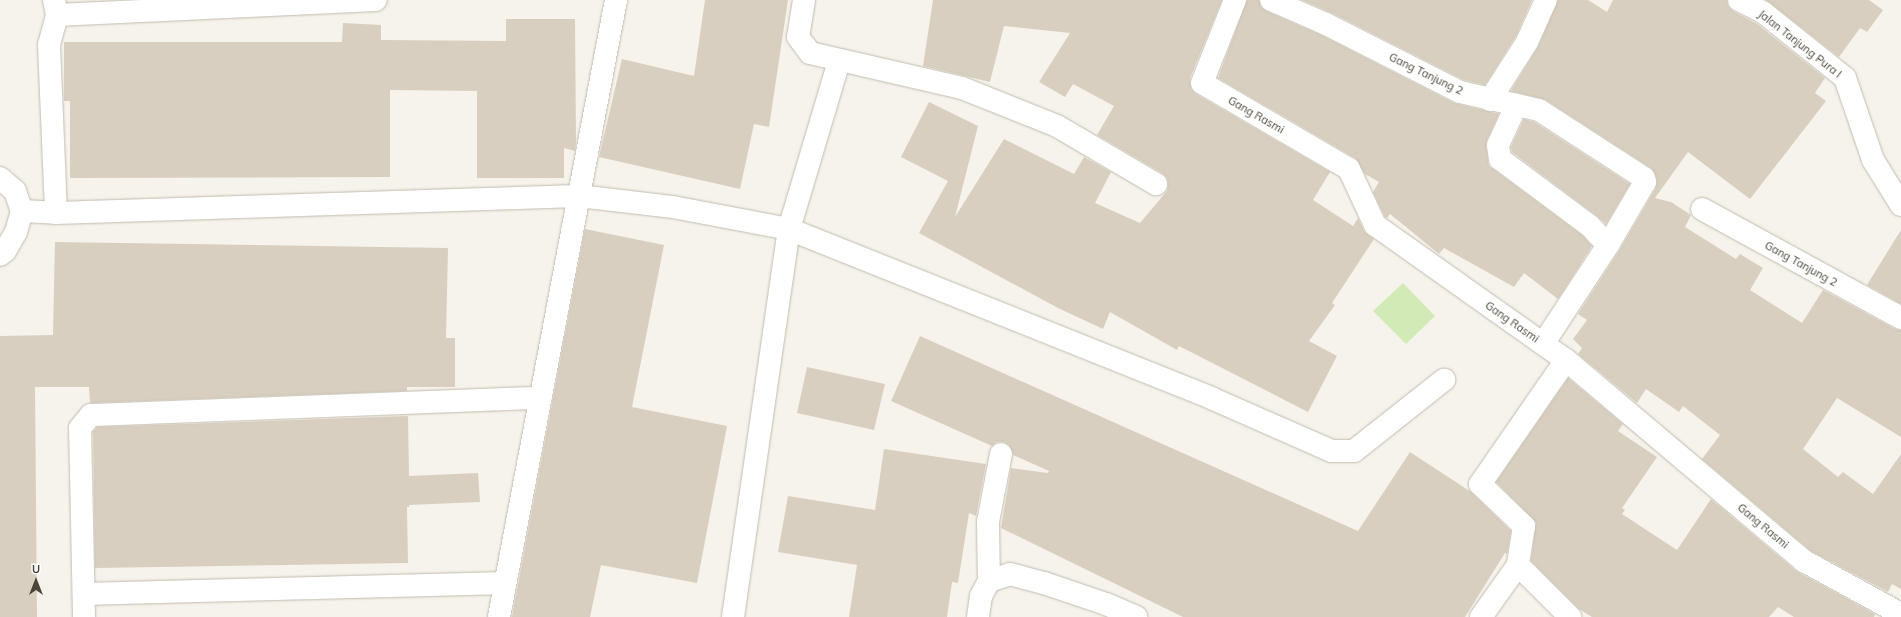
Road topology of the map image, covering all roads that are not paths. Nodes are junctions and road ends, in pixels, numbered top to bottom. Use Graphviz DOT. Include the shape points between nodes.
graph roads {
  1 [pos="369,0"];
  2 [pos="376,0"];
  3 [pos="616,0"];
  4 [pos="804,0"];
  5 [pos="1235,0"];
  6 [pos="1271,0"];
  7 [pos="1546,0"];
  8 [pos="1739,0"];
  9 [pos="55,7"];
  10 [pos="839,61"];
  11 [pos="1490,100"];
  12 [pos="1516,106"];
  13 [pos="0,178"];
  14 [pos="1156,184"];
  15 [pos="579,196"];
  16 [pos="1901,205"];
  17 [pos="1702,209"];
  18 [pos="22,211"];
  19 [pos="56,213"];
  20 [pos="789,229"];
  21 [pos="1608,245"];
  22 [pos="0,255"];
  23 [pos="1901,318"];
  24 [pos="1543,344"];
  25 [pos="1566,360"];
  26 [pos="1444,380"];
  27 [pos="541,398"];
  28 [pos="1001,454"];
  29 [pos="1518,565"];
  30 [pos="989,581"];
  31 [pos="505,584"];
  32 [pos="84,594"];
  33 [pos="1901,614"];
  34 [pos="84,617"];
  35 [pos="499,617"];
  36 [pos="733,617"];
  37 [pos="978,617"];
  38 [pos="1136,617"];
  39 [pos="1481,617"];
  40 [pos="1570,617"];
  1 -- 2 [label="street"];
  1 -- 9 [label="street"];
  3 -- 15 [label="street"];
  4 -- 10 [label="street" via="798,37 810,53"];
  5 -- 24 [label="street, Gang Rasmi" via="1202,84 1348,169 1375,224"];
  6 -- 11 [label="street, Gang Tanjung 2" via="1326,24 1460,92"];
  7 -- 11 [label="street" via="1527,42"];
  8 -- 16 [label="street, Jalan Tanjung Pura I" via="1764,13 1844,78 1873,160"];
  9 -- 19 [label="street" via="49,45"];
  10 -- 14 [label="street" via="962,88 1057,126"];
  10 -- 20 [label="street"];
  11 -- 12 [label="street, Gang Tanjung 2"];
  12 -- 21 [label="street" via="1498,145 1500,159 1590,226"];
  12 -- 21 [label="street, Gang Tanjung 2" via="1539,110 1644,178 1645,182"];
  13 -- 18 [label="street" via="15,191"];
  15 -- 19 [label="street"];
  15 -- 20 [label="street" via="673,207"];
  15 -- 27 [label="street"];
  17 -- 23 [label="street, Gang Tanjung 2"];
  18 -- 19 [label="street"];
  18 -- 22 [label="street" via="16,232"];
  20 -- 26 [label="street" via="1211,398 1332,451 1354,451"];
  20 -- 36 [label="street"];
  21 -- 24 [label="street"];
  24 -- 25 [label="street, Gang Rasmi"];
  25 -- 29 [label="street" via="1480,484 1524,526"];
  25 -- 33 [label="street, Gang Rasmi" via="1804,561"];
  27 -- 31 [label="street"];
  27 -- 32 [label="street" via="91,415 80,428"];
  28 -- 30 [label="street" via="988,522"];
  29 -- 39 [label="street"];
  29 -- 40 [label="street"];
  30 -- 37 [label="street" via="981,596"];
  30 -- 38 [label="street" via="1010,574 1051,585"];
  31 -- 32 [label="street"];
  31 -- 35 [label="street"];
  32 -- 34 [label="street"];
}
